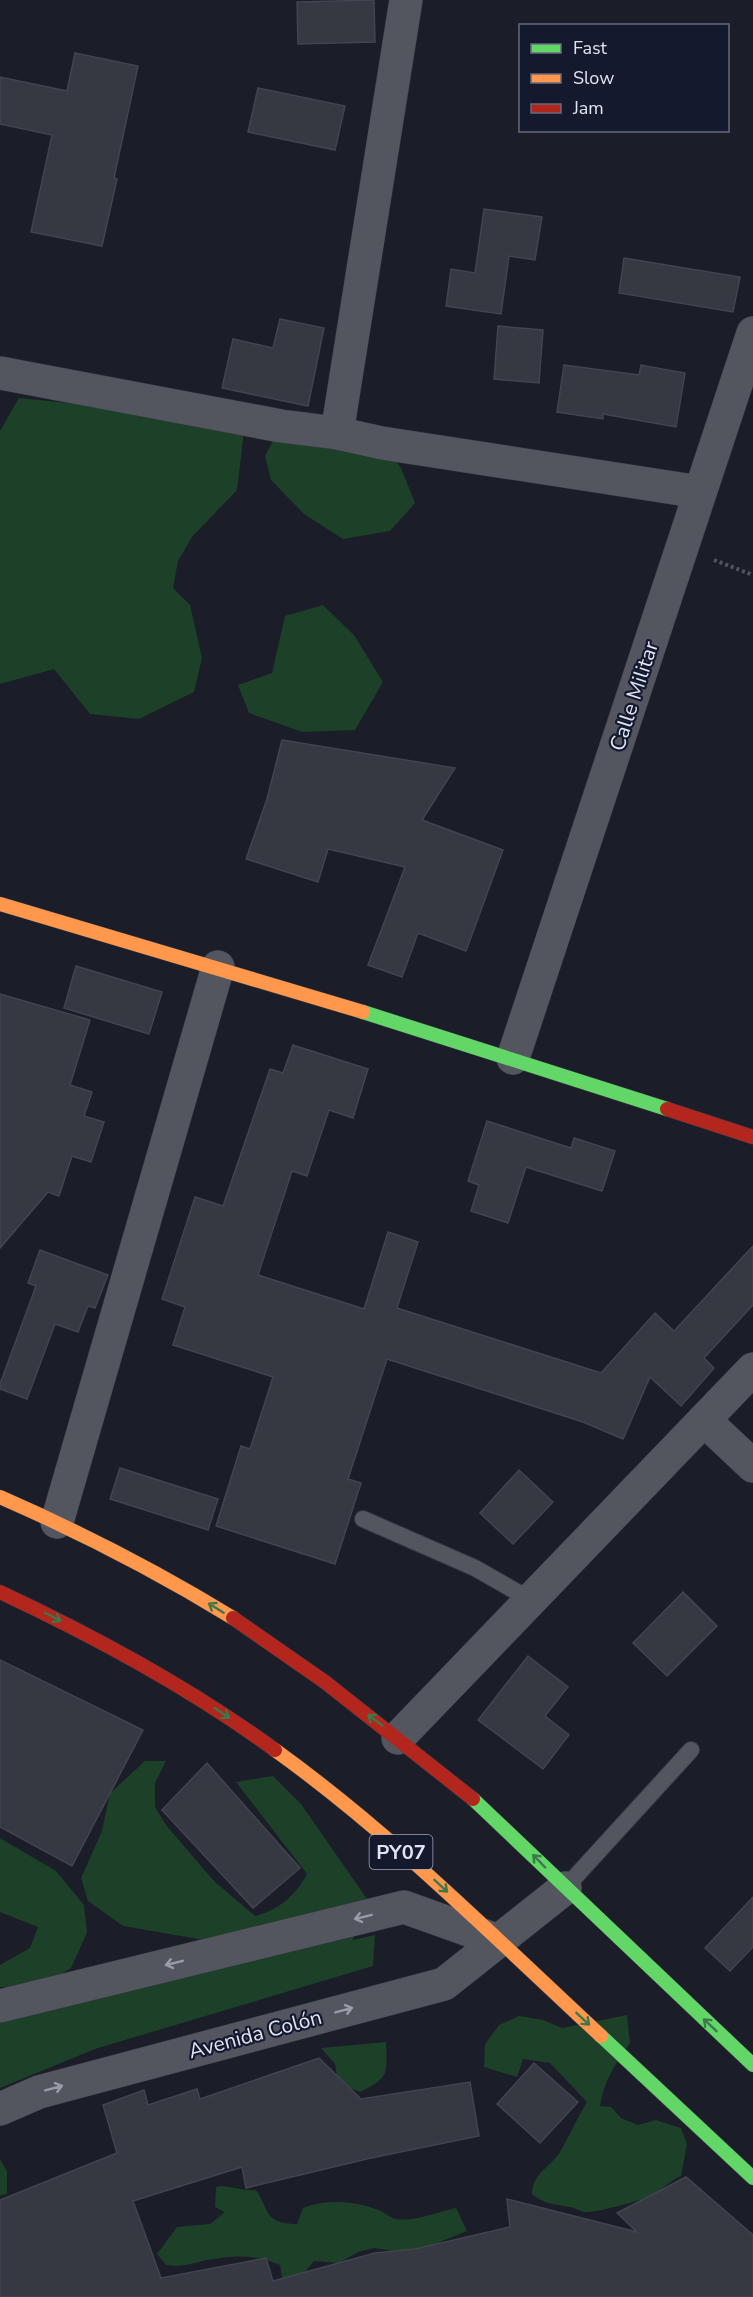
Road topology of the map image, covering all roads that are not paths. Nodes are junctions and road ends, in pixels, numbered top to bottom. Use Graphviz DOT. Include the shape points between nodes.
graph roads {
  1 [pos="406,0"];
  2 [pos="753,333"];
  3 [pos="0,373"];
  4 [pos="338,433"];
  5 [pos="700,492"];
  6 [pos="0,904"];
  7 [pos="219,967"];
  8 [pos="513,1058"];
  9 [pos="753,1137"];
  10 [pos="753,1369"];
  11 [pos="704,1420"];
  12 [pos="753,1466"];
  13 [pos="0,1497"];
  14 [pos="363,1519"];
  15 [pos="57,1522"];
  16 [pos="0,1592"];
  17 [pos="531,1600"];
  18 [pos="398,1738"];
  19 [pos="691,1750"];
  20 [pos="565,1888"];
  21 [pos="499,1941"];
  22 [pos="0,2006"];
  23 [pos="753,2065"];
  24 [pos="0,2109"];
  25 [pos="753,2178"];
  1 -- 4 [label="street"];
  2 -- 5 [label="street, Calle Militar"];
  3 -- 4 [label="street" via="281,426"];
  4 -- 5 [label="street"];
  5 -- 8 [label="street, Calle Militar"];
  6 -- 7 [label="main road"];
  7 -- 8 [label="main road"];
  7 -- 15 [label="street"];
  8 -- 9 [label="main road"];
  10 -- 11 [label="street"];
  11 -- 12 [label="street"];
  11 -- 17 [label="street"];
  13 -- 15 [label="main road"];
  14 -- 17 [label="lane" via="475,1568"];
  18 -- 15 [label="main road, one-way" via="243,1624 167,1578"];
  16 -- 21 [label="main road, PY07, one-way" via="127,1656 256,1736 365,1820"];
  17 -- 18 [label="street"];
  20 -- 18 [label="main road, one-way" via="473,1799"];
  19 -- 20 [label="lane"];
  20 -- 21 [label="street, Avenida Colón"];
  23 -- 20 [label="main road, one-way"];
  21 -- 22 [label="street, one-way" via="404,1907"];
  24 -- 21 [label="street, Avenida Colón, one-way" via="39,2092 444,1984"];
  21 -- 25 [label="main road, PY07, one-way"];
}
